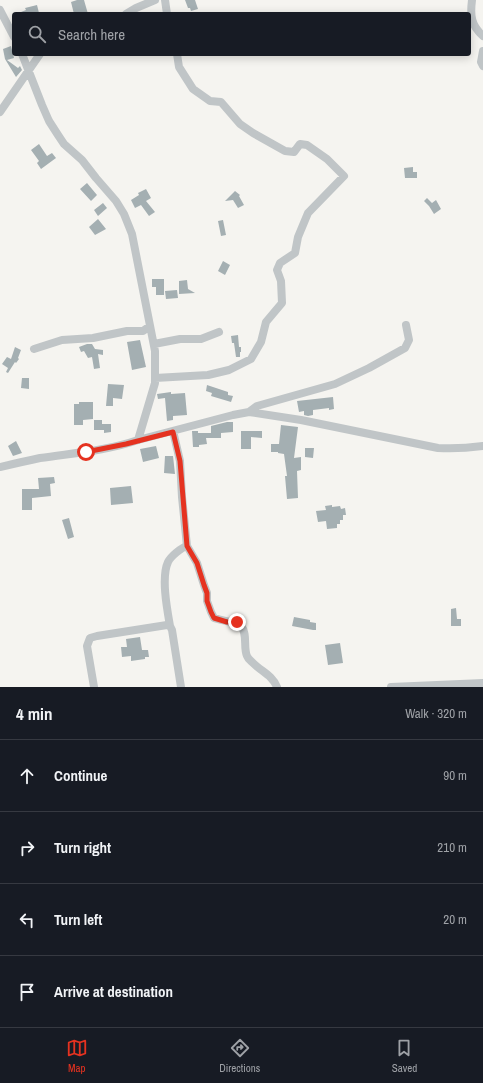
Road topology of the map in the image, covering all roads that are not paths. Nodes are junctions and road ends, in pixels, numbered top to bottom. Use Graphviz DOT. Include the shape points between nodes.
graph roads {
  1 [pos="155,0"];
  2 [pos="165,0"];
  3 [pos="472,0"];
  4 [pos="0,10"];
  5 [pos="129,12"];
  6 [pos="167,12"];
  7 [pos="12,33"];
  8 [pos="483,36"];
  9 [pos="483,51"];
  10 [pos="23,56"];
  11 [pos="38,56"];
  12 [pos="177,56"];
  13 [pos="483,66"];
  14 [pos="28,70"];
  15 [pos="0,112"];
  16 [pos="406,325"];
  17 [pos="150,326"];
  18 [pos="219,332"];
  19 [pos="154,344"];
  20 [pos="34,349"];
  21 [pos="155,378"];
  22 [pos="249,412"];
  23 [pos="173,432"];
  24 [pos="138,440"];
  25 [pos="483,446"];
  26 [pos="0,467"];
  27 [pos="187,546"];
  28 [pos="170,626"];
  29 [pos="483,683"];
  30 [pos="464,685"];
  31 [pos="94,687"];
  32 [pos="181,687"];
  33 [pos="277,687"];
  34 [pos="391,687"];
  1 -- 5 [label="street"];
  2 -- 6 [label="street"];
  3 -- 8 [label="street" via="473,23"];
  4 -- 7 [label="street"];
  9 -- 13 [label="street"];
  10 -- 14 [label="street"];
  11 -- 14 [label="street"];
  12 -- 21 [label="street" via="179,67 193,89 210,101 221,102 240,124 285,151 294,152 300,144 308,145 344,176 308,213 298,237 295,253 280,263 277,270 281,281 282,303 266,322 261,342 251,359 229,370 208,375"];
  14 -- 15 [label="street"];
  14 -- 17 [label="street" via="61,140 82,160 124,214 132,234"];
  16 -- 22 [label="street" via="409,340 405,348 369,368 335,384 257,406"];
  17 -- 19 [label="street"];
  17 -- 20 [label="street" via="143,331 62,340"];
  18 -- 19 [label="street" via="201,340"];
  19 -- 21 [label="street"];
  21 -- 24 [label="street"];
  22 -- 23 [label="street"];
  22 -- 25 [label="street" via="438,448"];
  23 -- 24 [label="street"];
  23 -- 27 [label="street" via="180,461"];
  24 -- 26 [label="street" via="93,451"];
  27 -- 28 [label="street" via="181,548 169,561 165,575"];
  27 -- 33 [label="street" via="197,563 214,618 237,622 241,626 244,631 246,656 274,680"];
  28 -- 31 [label="street" via="90,638 87,646"];
  28 -- 32 [label="street"];
  29 -- 30 [label="street"];
  30 -- 34 [label="street"];
}
